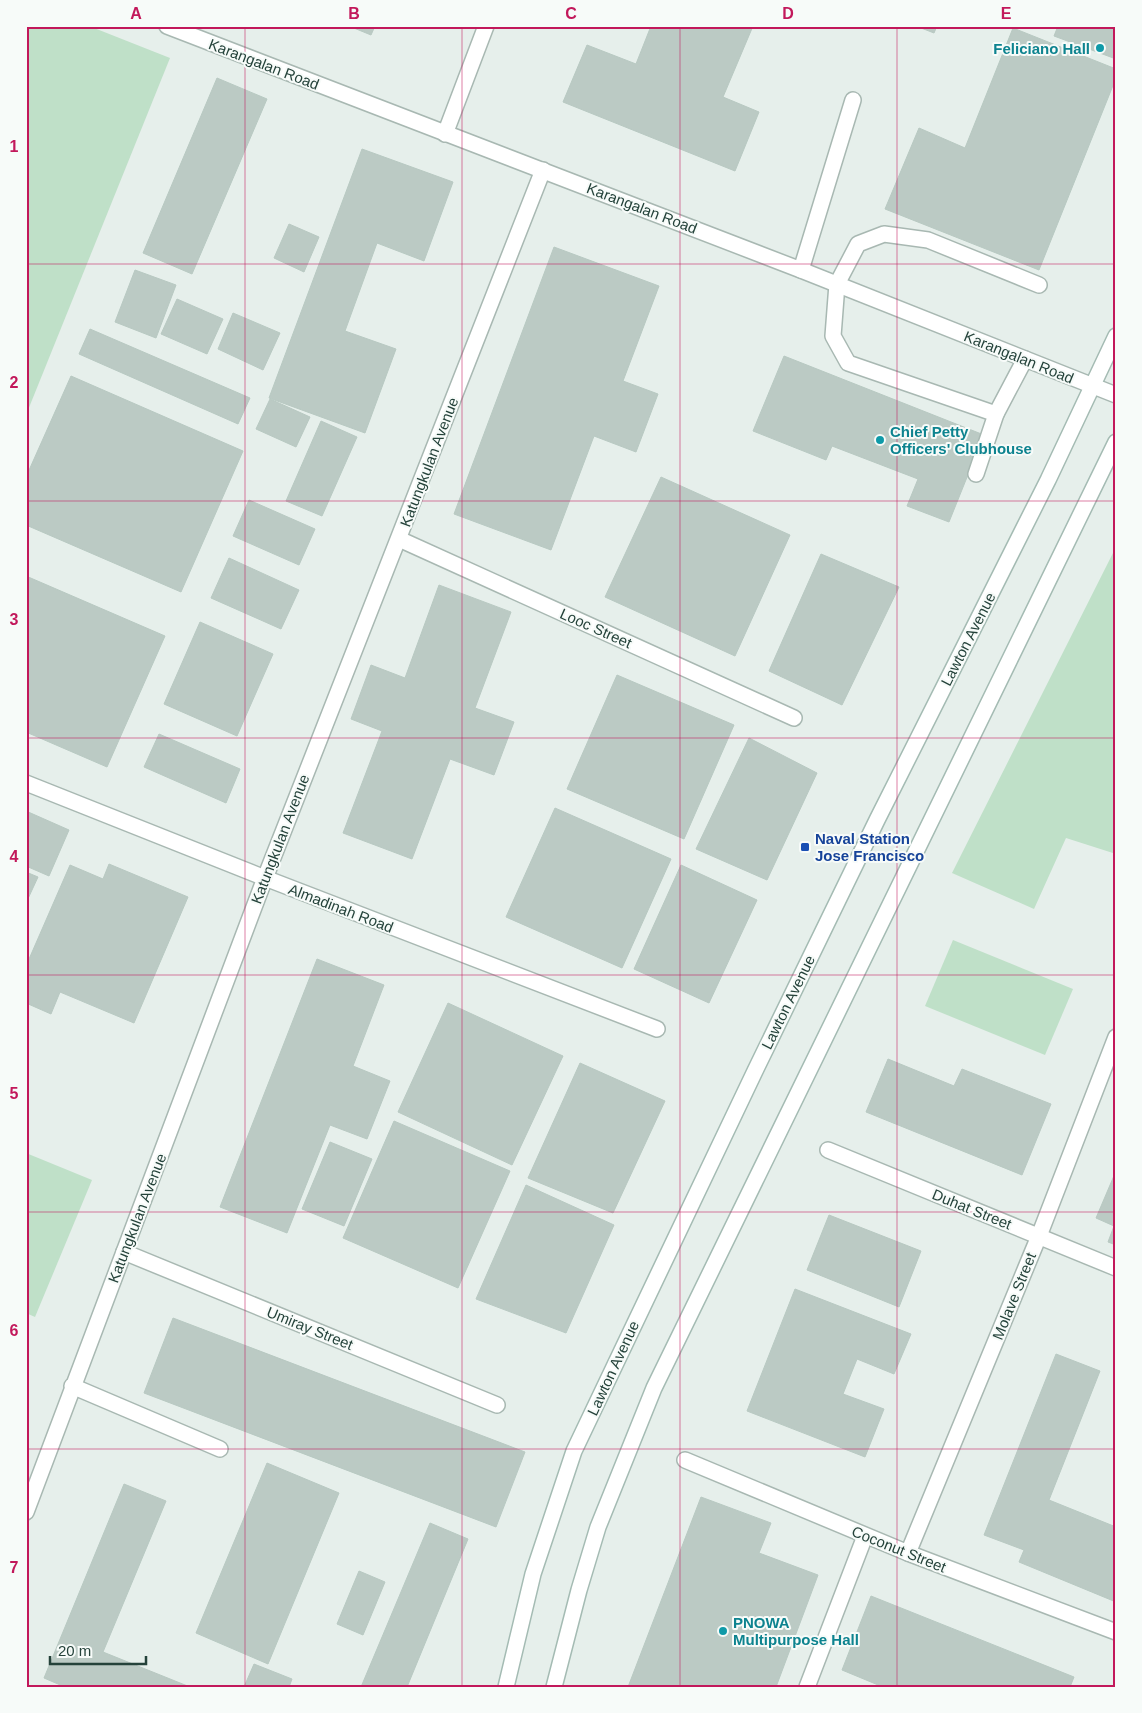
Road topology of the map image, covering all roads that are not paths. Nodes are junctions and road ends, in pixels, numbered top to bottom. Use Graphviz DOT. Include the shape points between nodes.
graph roads {
  1 [pos="167,26"];
  2 [pos="486,26"];
  3 [pos="852,100"];
  4 [pos="445,134"];
  5 [pos="543,170"];
  6 [pos="801,270"];
  7 [pos="837,284"];
  8 [pos="1039,284"];
  9 [pos="1116,336"];
  10 [pos="1026,359"];
  11 [pos="1090,386"];
  12 [pos="1116,395"];
  13 [pos="996,414"];
  14 [pos="1116,442"];
  15 [pos="976,474"];
  16 [pos="399,539"];
  17 [pos="794,718"];
  18 [pos="26,783"];
  19 [pos="265,878"];
  20 [pos="658,1030"];
  21 [pos="1116,1037"];
  22 [pos="828,1150"];
  23 [pos="1039,1236"];
  24 [pos="124,1252"];
  25 [pos="1116,1268"];
  26 [pos="72,1386"];
  27 [pos="496,1405"];
  28 [pos="220,1448"];
  29 [pos="685,1460"];
  30 [pos="26,1512"];
  31 [pos="865,1536"];
  32 [pos="908,1553"];
  33 [pos="1116,1632"];
  34 [pos="506,1687"];
  35 [pos="554,1687"];
  36 [pos="807,1687"];
  1 -- 4 [label="street, Karangalan Road"];
  2 -- 4 [label="street"];
  3 -- 6 [label="street"];
  4 -- 5 [label="street, Karangalan Road"];
  5 -- 6 [label="street, Karangalan Road"];
  5 -- 16 [label="street, Katungkulan Avenue"];
  6 -- 7 [label="street, Karangalan Road"];
  7 -- 8 [label="street" via="858,244 884,234 928,240"];
  7 -- 10 [label="street, Karangalan Road"];
  7 -- 13 [label="street" via="834,336 848,363"];
  9 -- 11 [label="street, Lawton Avenue"];
  10 -- 11 [label="street, Karangalan Road"];
  10 -- 13 [label="street"];
  11 -- 12 [label="street, Karangalan Road"];
  11 -- 34 [label="street, Lawton Avenue" via="1048,480 754,1072 574,1451 534,1574"];
  13 -- 15 [label="street"];
  14 -- 35 [label="street" via="654,1388 598,1527"];
  16 -- 17 [label="street, Looc Street"];
  16 -- 19 [label="street, Katungkulan Avenue"];
  18 -- 19 [label="street, Almadinah Road"];
  19 -- 20 [label="street, Almadinah Road"];
  19 -- 24 [label="street, Katungkulan Avenue"];
  21 -- 23 [label="street, Molave Street"];
  22 -- 23 [label="street, Duhat Street"];
  23 -- 25 [label="street, Duhat Street"];
  23 -- 32 [label="street, Molave Street"];
  24 -- 26 [label="street, Katungkulan Avenue"];
  24 -- 27 [label="street, Umiray Street"];
  26 -- 28 [label="street"];
  26 -- 30 [label="street, Katungkulan Avenue"];
  29 -- 31 [label="street, Coconut Street"];
  31 -- 32 [label="street, Coconut Street"];
  31 -- 36 [label="street"];
  32 -- 33 [label="street, Coconut Street"];
}
